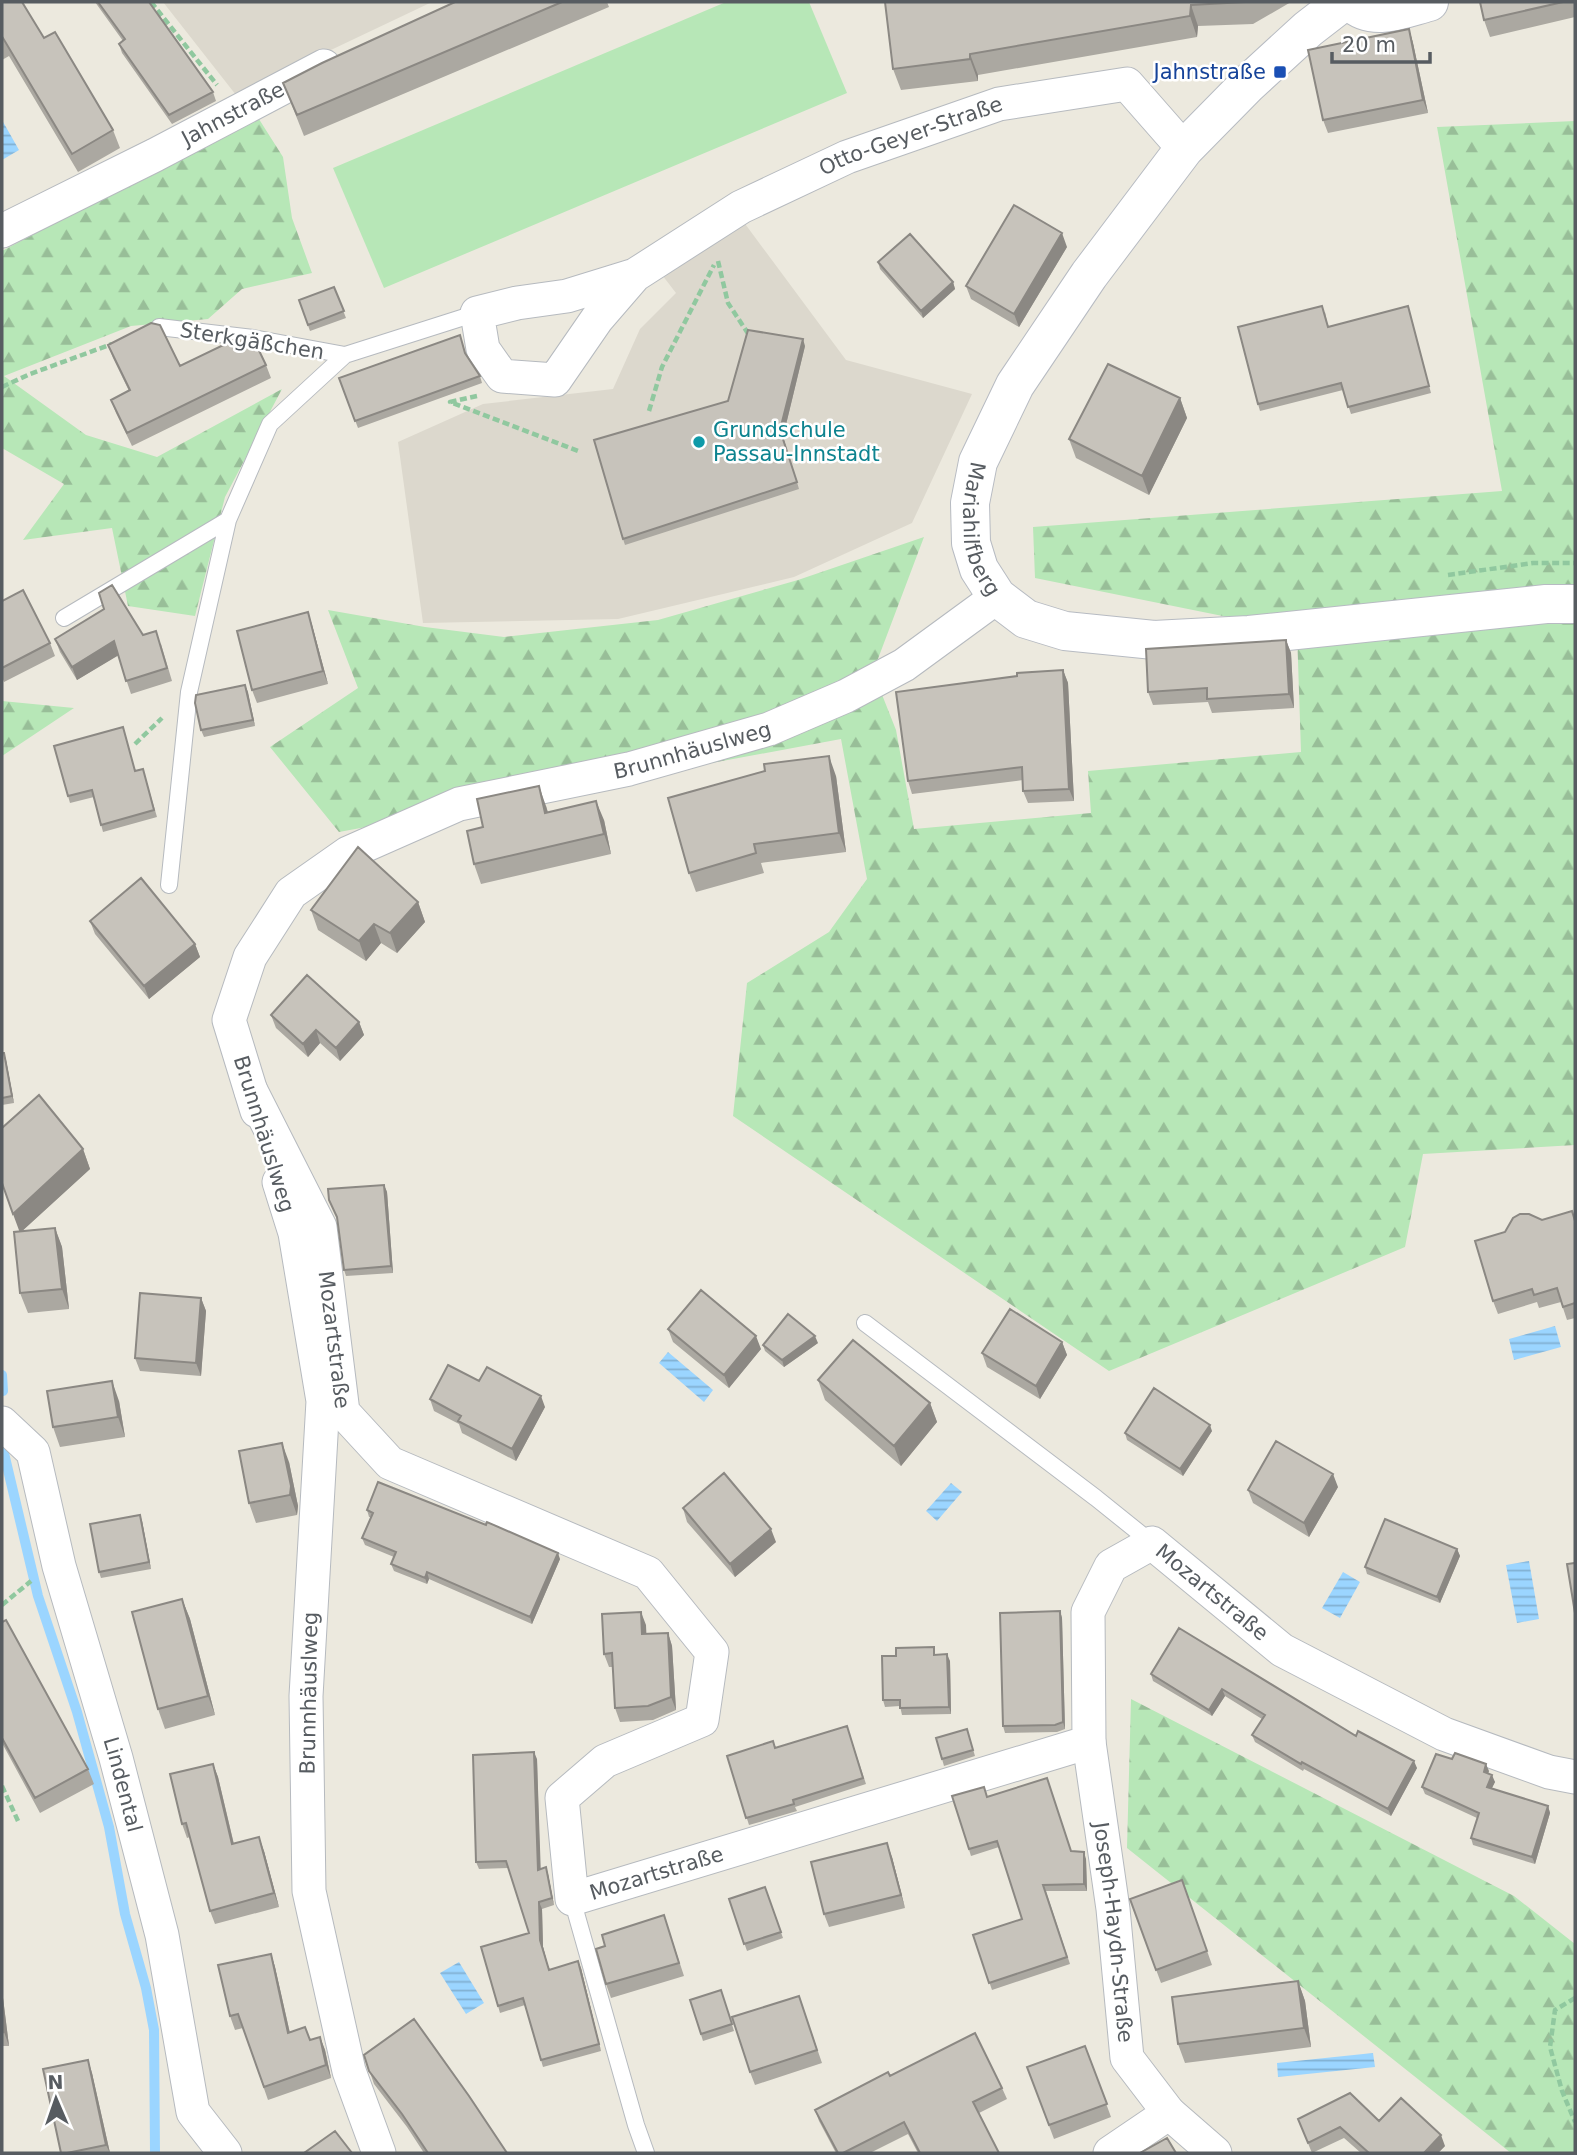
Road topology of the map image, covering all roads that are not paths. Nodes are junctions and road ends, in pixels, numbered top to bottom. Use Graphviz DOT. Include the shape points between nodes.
graph roads {
  1 [pos="1343,2"];
  2 [pos="1350,2"];
  3 [pos="1429,2"];
  4 [pos="346,56"];
  5 [pos="1184,149"];
  6 [pos="2,231"];
  7 [pos="635,275"];
  8 [pos="477,313"];
  9 [pos="159,327"];
  10 [pos="345,355"];
  11 [pos="228,520"];
  12 [pos="997,597"];
  13 [pos="1575,604"];
  14 [pos="64,618"];
  15 [pos="169,886"];
  16 [pos="251,1091"];
  17 [pos="865,1323"];
  18 [pos="2,1423"];
  19 [pos="1152,1543"];
  20 [pos="1089,1741"];
  21 [pos="1575,1777"];
  22 [pos="572,1899"];
  23 [pos="1168,2113"];
  24 [pos="225,2153"];
  25 [pos="379,2153"];
  26 [pos="646,2153"];
  27 [pos="1110,2153"];
  28 [pos="1215,2153"];
  1 -- 5 [label="main road, Mariahilfberg" via="1258,75"];
  2 -- 3 [label="main road" via="1360,11 1381,14"];
  4 -- 6 [label="street, Jahnstraße"];
  5 -- 7 [label="street, Otto-Geyer-Straße" via="1127,83 999,104 847,157 741,207"];
  5 -- 12 [label="main road, Mariahilfberg" via="1089,275 1015,385 978,462 971,543 979,569"];
  7 -- 8 [label="street, Otto-Geyer-Straße" via="567,296"];
  7 -- 8 [label="street, Otto-Geyer-Straße" via="597,319 555,380 502,376 483,349"];
  8 -- 10 [label="lane"];
  9 -- 10 [label="lane, Sterkgäßchen"];
  10 -- 11 [label="lane" via="270,424"];
  11 -- 14 [label="lane"];
  11 -- 15 [label="lane" via="189,692"];
  12 -- 13 [label="main road, Mariahilfberg" via="1026,619 1065,631 1154,640"];
  12 -- 16 [label="street, Brunnhäuslweg" via="904,665 769,729 629,769 459,804 348,853 292,893 250,957 229,1020"];
  16 -- 22 [label="street, Mozartstraße" via="320,1227 343,1412 390,1463 648,1573 712,1652 702,1720 605,1761 562,1798"];
  16 -- 25 [label="street, Brunnhäuslweg" via="295,1233 323,1401 306,1696 309,1891 349,2071"];
  17 -- 19 [label="lane"];
  18 -- 24 [label="street, Lindental" via="33,1452 59,1566 162,1935 193,2112"];
  19 -- 20 [label="street, Mozartstraße" via="1111,1566 1088,1612"];
  19 -- 21 [label="street, Mozartstraße" via="1282,1650 1444,1734"];
  20 -- 22 [label="street, Mozartstraße"];
  20 -- 23 [label="street, Joseph-Haydn-Straße" via="1113,1909 1127,2058"];
  22 -- 26 [label="lane"];
  23 -- 27 [label="street"];
  23 -- 28 [label="street, Joseph-Haydn-Straße"];
}
